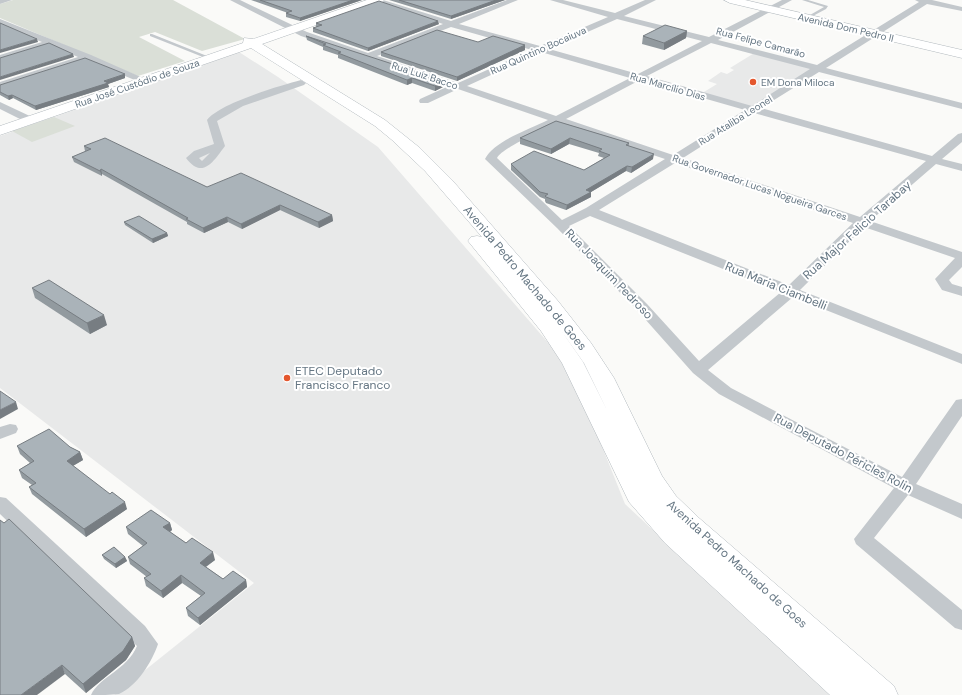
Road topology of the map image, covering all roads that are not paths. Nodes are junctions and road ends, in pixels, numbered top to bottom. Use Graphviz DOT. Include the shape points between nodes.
graph roads {
  1 [pos="8,0"];
  2 [pos="234,0"];
  3 [pos="367,0"];
  4 [pos="377,0"];
  5 [pos="514,0"];
  6 [pos="554,0"];
  7 [pos="652,0"];
  8 [pos="730,0"];
  9 [pos="744,0"];
  10 [pos="788,0"];
  11 [pos="804,0"];
  12 [pos="924,0"];
  13 [pos="0,2"];
  14 [pos="773,8"];
  15 [pos="962,9"];
  16 [pos="616,16"];
  17 [pos="811,16"];
  18 [pos="0,22"];
  19 [pos="450,24"];
  20 [pos="13,27"];
  21 [pos="290,28"];
  22 [pos="0,30"];
  23 [pos="874,32"];
  24 [pos="152,35"];
  25 [pos="712,41"];
  26 [pos="51,42"];
  27 [pos="245,44"];
  28 [pos="541,49"];
  29 [pos="957,51"];
  30 [pos="368,56"];
  31 [pos="88,57"];
  32 [pos="206,57"];
  33 [pos="0,58"];
  34 [pos="817,68"];
  35 [pos="640,78"];
  36 [pos="142,80"];
  37 [pos="301,83"];
  38 [pos="0,85"];
  39 [pos="458,85"];
  40 [pos="424,101"];
  41 [pos="0,105"];
  42 [pos="962,106"];
  43 [pos="751,110"];
  44 [pos="27,119"];
  45 [pos="558,119"];
  46 [pos="0,126"];
  47 [pos="0,131"];
  48 [pos="962,136"];
  49 [pos="220,146"];
  50 [pos="674,157"];
  51 [pos="935,161"];
  52 [pos="962,168"];
  53 [pos="590,211"];
  54 [pos="864,221"];
  55 [pos="561,225"];
  56 [pos="962,256"];
  57 [pos="962,259"];
  58 [pos="790,292"];
  59 [pos="962,292"];
  60 [pos="962,359"];
  61 [pos="698,370"];
  62 [pos="725,391"];
  63 [pos="962,404"];
  64 [pos="905,486"];
  65 [pos="0,504"];
  66 [pos="962,512"];
  67 [pos="962,622"];
  68 [pos="102,695"];
  69 [pos="851,695"];
  70 [pos="883,695"];
  1 -- 13 [label="street"];
  2 -- 21 [label="street, Rua Luíz Bacco"];
  3 -- 21 [label="street"];
  4 -- 19 [label="street, Rua Marcílio Dias"];
  4 -- 21 [label="street"];
  5 -- 19 [label="street"];
  6 -- 16 [label="street, Rua Felipe Camarão"];
  7 -- 16 [label="street, Rua Quintino Bocaiuva"];
  8 -- 14 [label="street, Avenida Dom Pedro II"];
  9 -- 14 [label="street, Avenida Dom Pedro II"];
  10 -- 14 [label="street"];
  11 -- 17 [label="lane" via="826,6"];
  12 -- 15 [label="street"];
  12 -- 23 [label="street, Rua Ataliba Leonel"];
  14 -- 17 [label="street, Avenida Dom Pedro II"];
  14 -- 23 [label="street, Avenida Dom Pedro II"];
  14 -- 25 [label="street"];
  16 -- 25 [label="street, Rua Felipe Camarão"];
  16 -- 28 [label="street, Rua Quintino Bocaiuva"];
  17 -- 23 [label="street, Avenida Dom Pedro II"];
  18 -- 20 [label="street"];
  19 -- 28 [label="street, Rua Marcílio Dias"];
  19 -- 30 [label="street"];
  20 -- 22 [label="street"];
  20 -- 26 [label="street"];
  21 -- 27 [label="street, Rua José Custódio de Souza"];
  21 -- 30 [label="street, Rua Luíz Bacco"];
  23 -- 29 [label="street, Avenida Dom Pedro II"];
  23 -- 34 [label="street, Rua Ataliba Leonel"];
  24 -- 32 [label="lane"];
  25 -- 34 [label="street, Rua Felipe Camarão"];
  25 -- 35 [label="street"];
  26 -- 31 [label="street"];
  26 -- 33 [label="street"];
  27 -- 32 [label="street, Rua José Custódio de Souza"];
  27 -- 37 [label="street, Avenida Pedro Machado de Goes"];
  27 -- 70 [label="street, Avenida Pedro Machado de Goes" via="380,123 395,134 452,190 545,298 594,362 652,481 662,496 690,525"];
  28 -- 35 [label="street, Rua Marcílio Dias"];
  28 -- 39 [label="street, Rua Quintino Bocaiuva"];
  30 -- 39 [label="street, Rua Luíz Bacco"];
  31 -- 36 [label="street"];
  31 -- 38 [label="street"];
  32 -- 36 [label="street, Rua José Custódio de Souza"];
  34 -- 42 [label="street, Rua Felipe Camarão"];
  34 -- 43 [label="street, Rua Ataliba Leonel"];
  35 -- 43 [label="street, Rua Marcílio Dias"];
  35 -- 45 [label="street"];
  36 -- 44 [label="street, Rua José Custódio de Souza"];
  37 -- 49 [label="street" via="214,116 212,120"];
  37 -- 69 [label="street, Avenida Pedro Machado de Goes" via="348,112 388,144 453,212 548,327 577,370 628,477 650,512"];
  39 -- 40 [label="street, Rua Quintino Bocaiuva"];
  39 -- 45 [label="street, Rua Luíz Bacco"];
  41 -- 44 [label="street"];
  43 -- 50 [label="street, Rua Ataliba Leonel"];
  43 -- 51 [label="street, Rua Marcílio Dias"];
  44 -- 46 [label="street, Rua José Custódio de Souza"];
  44 -- 47 [label="street, Rua José Custódio de Souza"];
  45 -- 50 [label="street, Rua Governador Lucas Nogueira Garces"];
  45 -- 55 [label="street, Rua Joaquim Pedroso" via="503,148 491,159"];
  48 -- 51 [label="street, Rua Major Felicio Tarabay"];
  50 -- 53 [label="street, Rua Ataliba Leonel"];
  50 -- 54 [label="street, Rua Governador Lucas Nogueira Garces"];
  51 -- 52 [label="street, Rua Marcílio Dias"];
  51 -- 54 [label="street, Rua Major Felicio Tarabay"];
  53 -- 55 [label="street, Rua Ataliba Leonel"];
  53 -- 58 [label="street, Rua Maria Ciambelli"];
  54 -- 56 [label="street, Rua Governador Lucas Nogueira Garces"];
  54 -- 58 [label="street, Rua Major Felicio Tarabay"];
  55 -- 61 [label="street, Rua Joaquim Pedroso"];
  57 -- 59 [label="street" via="942,279 947,287"];
  58 -- 60 [label="street, Rua Maria Ciambelli"];
  58 -- 61 [label="street, Rua Major Felicio Tarabay"];
  61 -- 62 [label="street, Rua Joaquim Pedroso"];
  62 -- 64 [label="street, Rua Deputado Péricles Rolin"];
  63 -- 64 [label="street"];
  64 -- 66 [label="street, Rua Deputado Péricles Rolin"];
  64 -- 67 [label="street" via="863,538"];
  65 -- 68 [label="street" via="148,644 144,658 134,670"];
}
